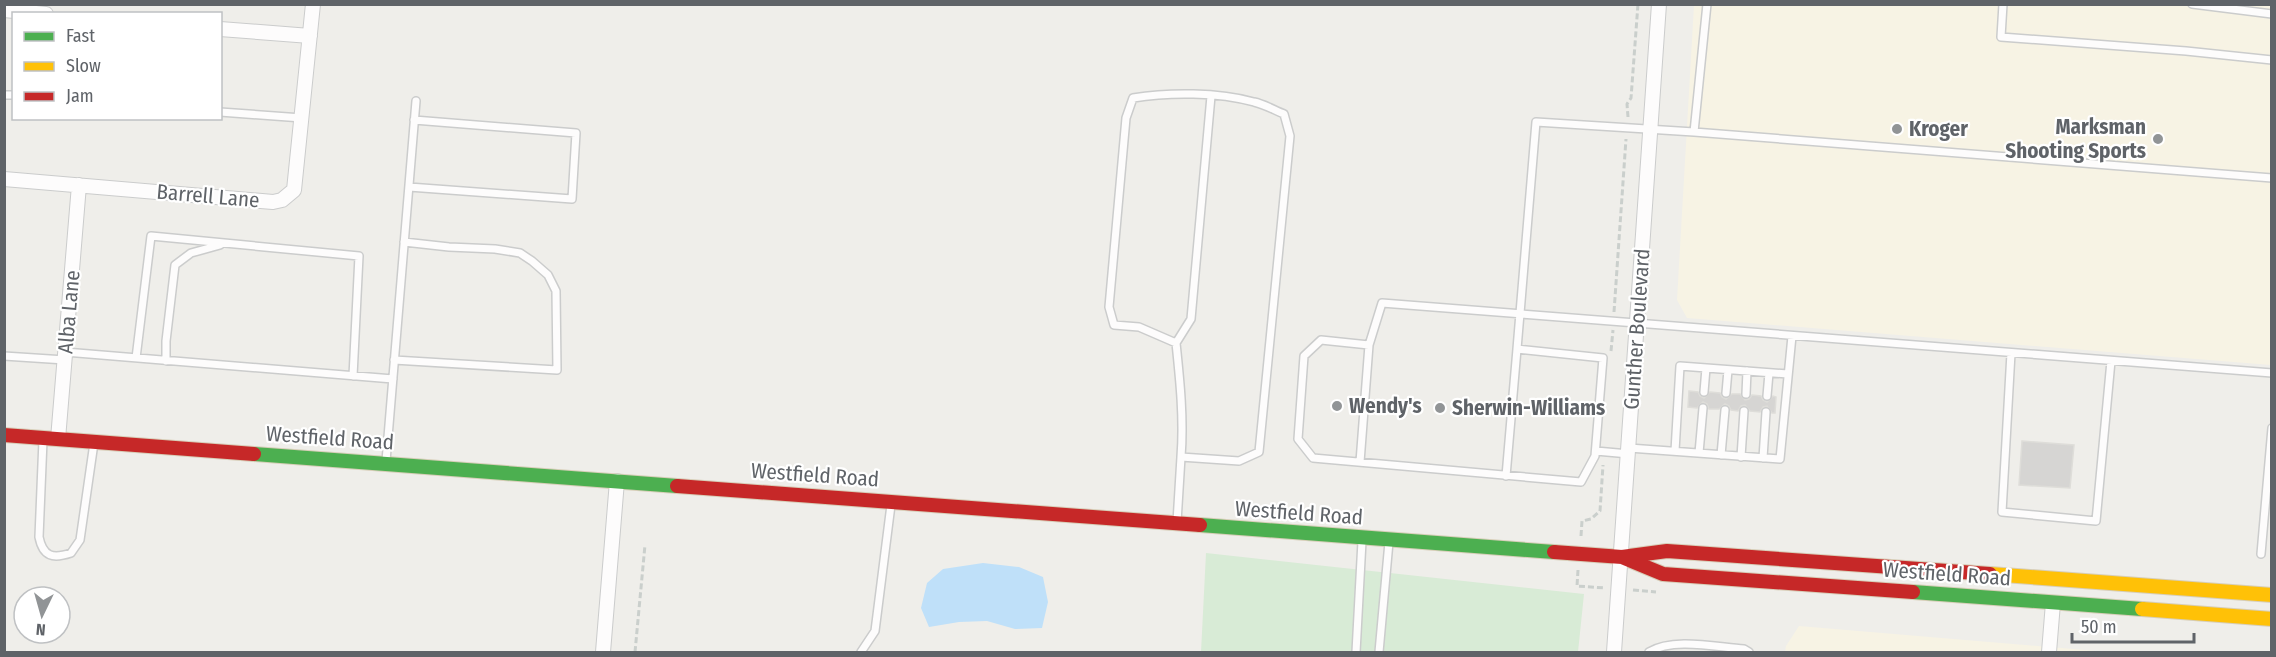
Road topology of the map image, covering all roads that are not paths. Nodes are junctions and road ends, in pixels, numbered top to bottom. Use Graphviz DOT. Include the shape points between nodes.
graph roads {
  1 [pos="313,4"];
  2 [pos="1659,4"];
  3 [pos="1707,4"];
  4 [pos="2003,4"];
  5 [pos="2192,4"];
  6 [pos="4,10"];
  7 [pos="25,12"];
  8 [pos="2271,14"];
  9 [pos="222,28"];
  10 [pos="310,36"];
  11 [pos="2271,60"];
  12 [pos="1210,96"];
  13 [pos="416,100"];
  14 [pos="222,112"];
  15 [pos="302,118"];
  16 [pos="414,120"];
  17 [pos="1651,129"];
  18 [pos="1694,132"];
  19 [pos="2271,178"];
  20 [pos="4,179"];
  21 [pos="79,185"];
  22 [pos="409,187"];
  23 [pos="404,242"];
  24 [pos="225,243"];
  25 [pos="1520,314"];
  26 [pos="1638,324"];
  27 [pos="1792,336"];
  28 [pos="1176,343"];
  29 [pos="1369,345"];
  30 [pos="1516,349"];
  31 [pos="2011,353"];
  32 [pos="4,356"];
  33 [pos="65,356"];
  34 [pos="136,358"];
  35 [pos="394,360"];
  36 [pos="166,361"];
  37 [pos="2111,361"];
  38 [pos="1706,368"];
  39 [pos="1728,370"];
  40 [pos="1747,371"];
  41 [pos="1768,373"];
  42 [pos="2271,373"];
  43 [pos="1788,374"];
  44 [pos="353,376"];
  45 [pos="393,379"];
  46 [pos="1704,392"];
  47 [pos="1726,393"];
  48 [pos="1746,394"];
  49 [pos="1767,396"];
  50 [pos="1703,408"];
  51 [pos="1725,410"];
  52 [pos="1744,411"];
  53 [pos="1766,412"];
  54 [pos="2271,428"];
  55 [pos="4,435"];
  56 [pos="44,438"];
  57 [pos="58,439"];
  58 [pos="94,442"];
  59 [pos="1596,451"];
  60 [pos="1629,451"];
  61 [pos="1674,451"];
  62 [pos="1699,453"];
  63 [pos="1721,455"];
  64 [pos="1181,457"];
  65 [pos="1741,457"];
  66 [pos="1762,458"];
  67 [pos="1360,462"];
  68 [pos="386,464"];
  69 [pos="1506,476"];
  70 [pos="617,481"];
  71 [pos="892,502"];
  72 [pos="1177,524"];
  73 [pos="2267,531"];
  74 [pos="1362,539"];
  75 [pos="1389,540"];
  76 [pos="2261,554"];
  77 [pos="1622,557"];
  78 [pos="2271,595"];
  79 [pos="2053,603"];
  80 [pos="2271,619"];
  81 [pos="603,652"];
  82 [pos="861,652"];
  83 [pos="1356,652"];
  84 [pos="1379,652"];
  85 [pos="1614,652"];
  86 [pos="1649,652"];
  87 [pos="1749,652"];
  88 [pos="2049,652"];
  1 -- 10 [label="street, Barrell Lane"];
  2 -- 17 [label="street, Gunther Boulevard"];
  3 -- 18 [label="lane"];
  4 -- 11 [label="lane" via="2001,37"];
  5 -- 8 [label="lane"];
  6 -- 7 [label="street"];
  9 -- 10 [label="street"];
  10 -- 15 [label="street, Barrell Lane"];
  12 -- 28 [label="lane" via="1191,320"];
  12 -- 28 [label="lane" via="1156,94 1133,98 1126,118 1109,307 1114,325 1140,327"];
  12 -- 64 [label="lane" via="1254,102 1284,114 1290,136 1259,452 1239,461"];
  13 -- 16 [label="lane"];
  14 -- 15 [label="lane"];
  15 -- 21 [label="street, Barrell Lane" via="294,190 282,200"];
  16 -- 22 [label="lane"];
  16 -- 22 [label="lane" via="576,133 572,199"];
  17 -- 18 [label="lane"];
  17 -- 25 [label="lane" via="1536,122"];
  17 -- 26 [label="street, Gunther Boulevard"];
  18 -- 19 [label="lane"];
  20 -- 21 [label="street, Barrell Lane"];
  21 -- 33 [label="street, Alba Lane"];
  22 -- 23 [label="lane"];
  23 -- 35 [label="lane"];
  23 -- 35 [label="lane" via="495,249 520,253 532,261 548,275 556,291 557,370"];
  24 -- 34 [label="lane" via="151,236"];
  24 -- 36 [label="lane" via="191,253 175,265"];
  24 -- 44 [label="lane" via="359,256"];
  25 -- 26 [label="lane"];
  25 -- 29 [label="lane" via="1382,303"];
  25 -- 30 [label="lane"];
  26 -- 27 [label="lane"];
  26 -- 60 [label="street, Gunther Boulevard"];
  27 -- 31 [label="lane"];
  27 -- 43 [label="lane"];
  28 -- 64 [label="lane"];
  29 -- 67 [label="lane"];
  29 -- 67 [label="lane" via="1321,340 1304,356 1298,439 1313,458"];
  30 -- 59 [label="lane" via="1603,358"];
  30 -- 69 [label="lane"];
  31 -- 37 [label="lane"];
  31 -- 37 [label="lane" via="2002,512 2096,521"];
  32 -- 33 [label="lane"];
  33 -- 34 [label="lane"];
  33 -- 57 [label="street, Alba Lane"];
  34 -- 36 [label="lane"];
  35 -- 45 [label="lane"];
  36 -- 44 [label="lane"];
  37 -- 42 [label="lane"];
  38 -- 39 [label="lane"];
  38 -- 46 [label="lane"];
  38 -- 61 [label="lane" via="1680,366"];
  39 -- 40 [label="lane"];
  39 -- 47 [label="lane"];
  40 -- 41 [label="lane"];
  40 -- 48 [label="lane"];
  41 -- 43 [label="lane"];
  41 -- 49 [label="lane"];
  43 -- 66 [label="lane" via="1780,459"];
  44 -- 45 [label="lane"];
  45 -- 68 [label="lane"];
  50 -- 62 [label="lane"];
  51 -- 63 [label="lane"];
  52 -- 65 [label="lane"];
  53 -- 66 [label="lane"];
  54 -- 73 [label="lane"];
  55 -- 56 [label="main road, Westfield Road"];
  56 -- 57 [label="main road, Westfield Road"];
  56 -- 58 [label="lane" via="39,537 48,555 60,557 71,554 80,540"];
  57 -- 58 [label="main road, Westfield Road"];
  58 -- 68 [label="main road, Westfield Road"];
  59 -- 60 [label="lane"];
  59 -- 69 [label="lane" via="1581,482"];
  60 -- 61 [label="lane"];
  60 -- 77 [label="street, Gunther Boulevard"];
  61 -- 62 [label="lane"];
  62 -- 63 [label="lane"];
  63 -- 65 [label="lane"];
  64 -- 72 [label="lane"];
  65 -- 66 [label="lane"];
  67 -- 69 [label="lane"];
  68 -- 70 [label="main road, Westfield Road"];
  70 -- 71 [label="main road, Westfield Road"];
  70 -- 81 [label="street"];
  71 -- 72 [label="main road, Westfield Road"];
  71 -- 82 [label="lane" via="875,631"];
  72 -- 74 [label="main road, Westfield Road"];
  73 -- 76 [label="lane"];
  74 -- 75 [label="main road, Westfield Road"];
  74 -- 83 [label="lane"];
  75 -- 77 [label="main road, Westfield Road"];
  75 -- 84 [label="lane"];
  77 -- 78 [label="main road, Westfield Road" via="1667,551"];
  77 -- 79 [label="main road, Westfield Road" via="1663,574"];
  77 -- 85 [label="street, Gunther Boulevard"];
  79 -- 80 [label="main road, Westfield Road"];
  79 -- 88 [label="street"];
  86 -- 87 [label="lane" via="1672,644"];
}
